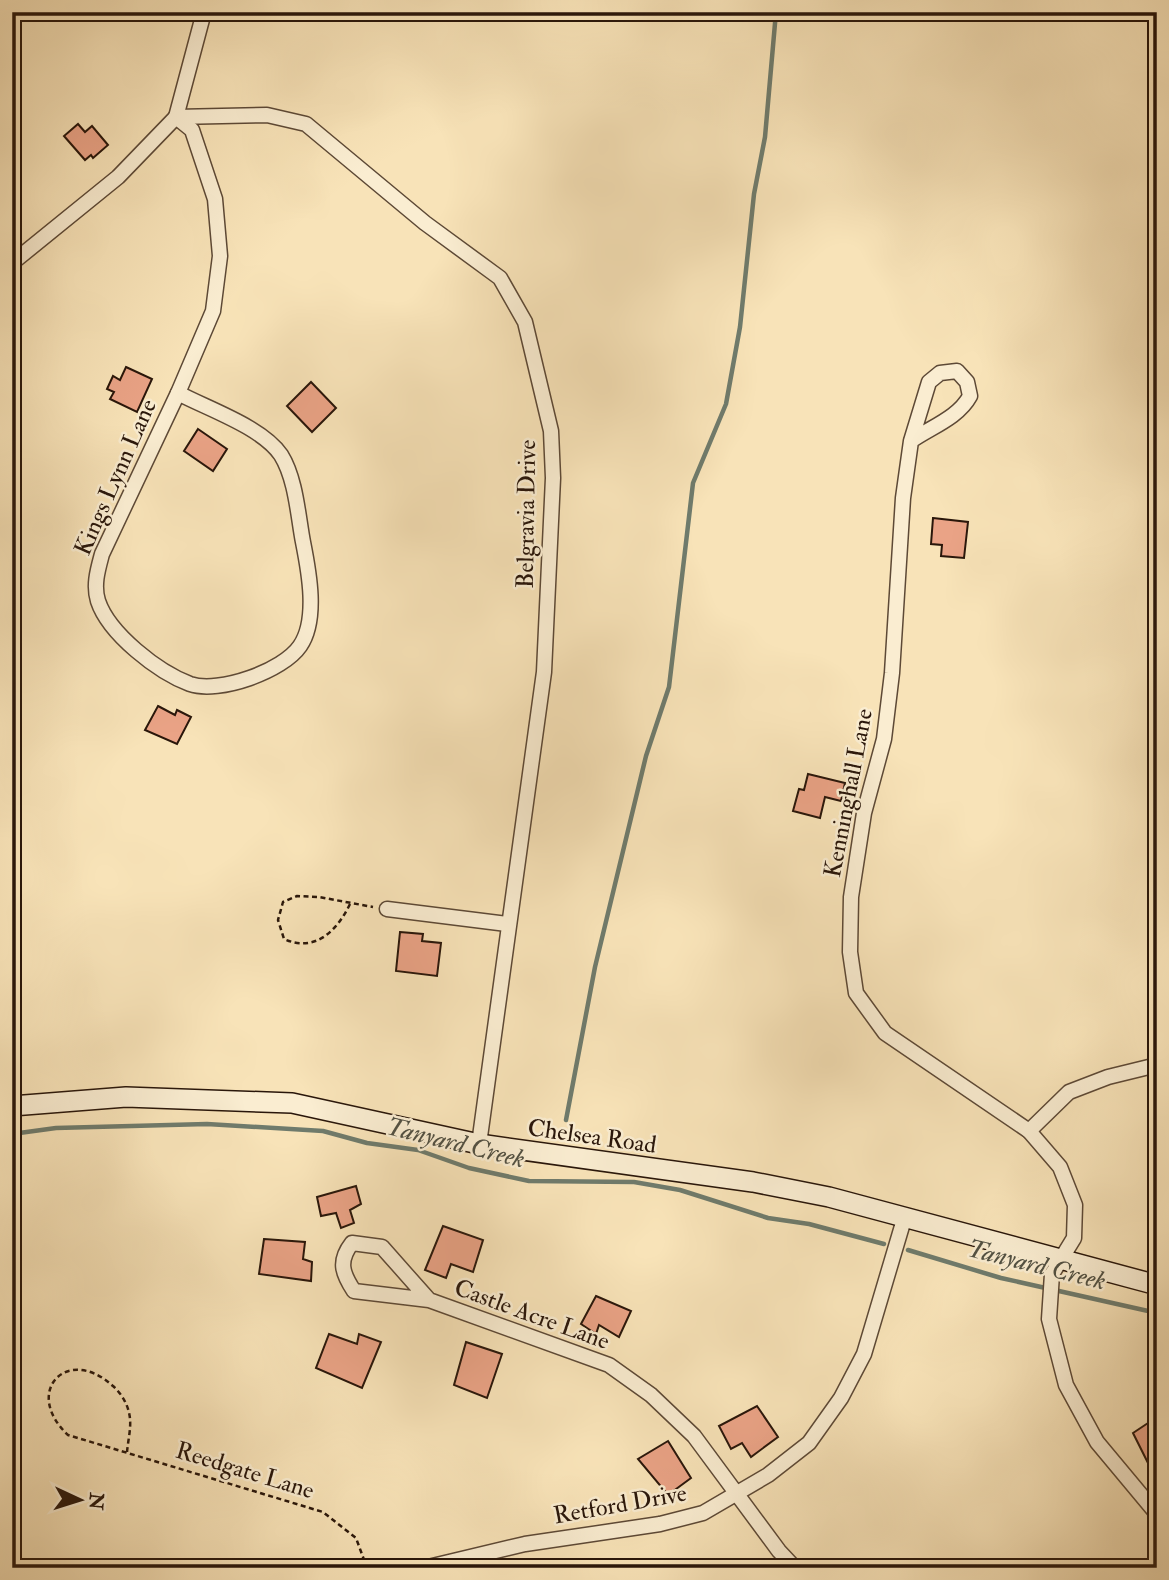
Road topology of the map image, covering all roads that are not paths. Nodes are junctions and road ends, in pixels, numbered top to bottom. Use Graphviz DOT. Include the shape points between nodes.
graph roads {
  1 [pos="204,12"];
  2 [pos="176,117"];
  3 [pos="12,264"];
  4 [pos="178,393"];
  5 [pos="911,441"];
  6 [pos="387,909"];
  7 [pos="507,924"];
  8 [pos="1157,1065"];
  9 [pos="12,1106"];
  10 [pos="1029,1130"];
  11 [pos="480,1144"];
  12 [pos="905,1216"];
  13 [pos="1056,1267"];
  14 [pos="1157,1286"];
  15 [pos="429,1300"];
  16 [pos="734,1492"];
  17 [pos="1157,1514"];
  18 [pos="424,1568"];
  19 [pos="795,1568"];
  1 -- 2 [label="street"];
  2 -- 3 [label="street" via="118,177"];
  2 -- 4 [label="street, Kings Lynn Lane" via="192,130 215,199 219,256 213,311"];
  2 -- 7 [label="street, Belgravia Drive" via="267,115 306,124 425,223 500,278 525,322 551,431 553,478 538,730"];
  4 -- 4 [label="street, Kings Lynn Lane" via="256,431 281,456 308,565 310,618 301,645 283,664 216,687 191,684 145,657 115,634 98,600 96,580 102,554"];
  5 -- 5 [label="street, Kenninghall Lane" via="929,382 940,373 957,371 967,382 970,396 965,405"];
  5 -- 10 [label="street, Kenninghall Lane" via="884,738 864,813 850,897 856,993 885,1033"];
  6 -- 7 [label="street"];
  7 -- 11 [label="street, Belgravia Drive"];
  8 -- 10 [label="street" via="1069,1092"];
  9 -- 11 [label="street, Chelsea Road" via="127,1097 292,1103"];
  10 -- 13 [label="street, Kenninghall Lane" via="1060,1167 1075,1205 1074,1238"];
  11 -- 12 [label="street, Chelsea Road" via="753,1182"];
  12 -- 13 [label="street, Chelsea Road"];
  12 -- 16 [label="street, Retford Drive" via="864,1354 841,1398 809,1443 768,1475"];
  13 -- 14 [label="street, Chelsea Road"];
  13 -- 17 [label="street" via="1049,1319 1066,1385 1091,1431"];
  15 -- 15 [label="street, Castle Acre Lane" via="354,1292 341,1267 344,1253 352,1243 382,1247"];
  15 -- 16 [label="street, Castle Acre Lane" via="609,1365 651,1395 694,1436"];
  16 -- 18 [label="street, Retford Drive" via="703,1513 660,1524 525,1544"];
  16 -- 19 [label="street, Castle Acre Lane"];
}
